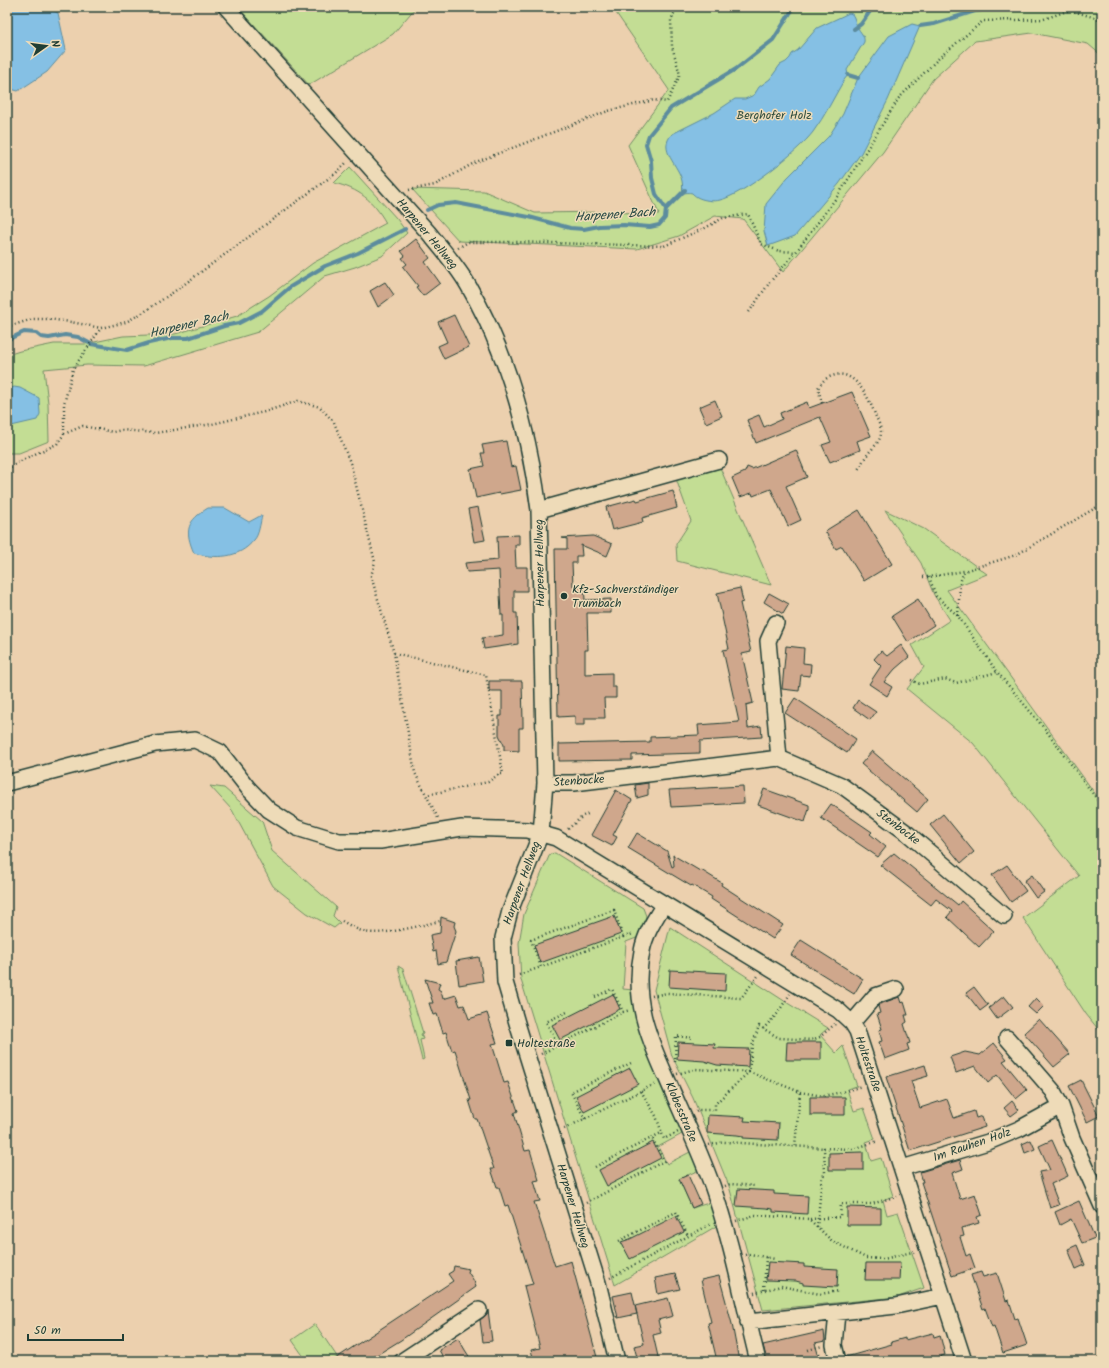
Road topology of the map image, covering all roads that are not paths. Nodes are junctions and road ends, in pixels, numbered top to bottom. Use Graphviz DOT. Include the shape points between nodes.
graph roads {
  1 [pos="226,7"];
  2 [pos="719,460"];
  3 [pos="539,510"];
  4 [pos="776,623"];
  5 [pos="779,758"];
  6 [pos="7,783"];
  7 [pos="545,783"];
  8 [pos="541,833"];
  9 [pos="664,904"];
  10 [pos="1004,916"];
  11 [pos="896,989"];
  12 [pos="848,1020"];
  13 [pos="1007,1038"];
  14 [pos="1062,1106"];
  15 [pos="902,1168"];
  16 [pos="1102,1206"];
  17 [pos="942,1296"];
  18 [pos="479,1310"];
  19 [pos="837,1313"];
  20 [pos="748,1322"];
  21 [pos="402,1361"];
  22 [pos="617,1361"];
  23 [pos="758,1361"];
  24 [pos="838,1361"];
  25 [pos="964,1361"];
  1 -- 3 [label="street, Harpener Hellweg" via="428,232 471,291 497,343 523,419"];
  2 -- 3 [label="street, Harpener Hellweg"];
  3 -- 7 [label="street, Harpener Hellweg"];
  4 -- 5 [label="street" via="768,641"];
  5 -- 7 [label="street, Stenbocke" via="574,783"];
  5 -- 10 [label="street, Stenbocke" via="841,785 907,833"];
  6 -- 8 [label="street, Holtestraße" via="155,744 195,740 220,752 269,810 297,828 339,841 380,841 462,828 528,830"];
  7 -- 8 [label="street, Harpener Hellweg"];
  8 -- 9 [label="street, Holtestraße" via="556,838"];
  8 -- 22 [label="street, Harpener Hellweg" via="510,911 503,938 505,982 598,1283"];
  9 -- 12 [label="street, Holtestraße" via="838,1010"];
  9 -- 20 [label="street, Klobesstraße" via="650,928 642,951 640,969 644,1021 713,1189"];
  11 -- 12 [label="street" via="876,996"];
  12 -- 15 [label="street, Holtestraße" via="857,1031"];
  13 -- 14 [label="street" via="1053,1091"];
  14 -- 15 [label="street, Im Rauhen Holz" via="988,1142"];
  14 -- 16 [label="street" via="1072,1138"];
  15 -- 17 [label="street, Holtestraße"];
  17 -- 19 [label="street" via="896,1306"];
  17 -- 25 [label="street, Holtestraße"];
  18 -- 21 [label="street"];
  19 -- 20 [label="street"];
  19 -- 24 [label="street" via="834,1344"];
  20 -- 23 [label="street, Klobesstraße"];
}
